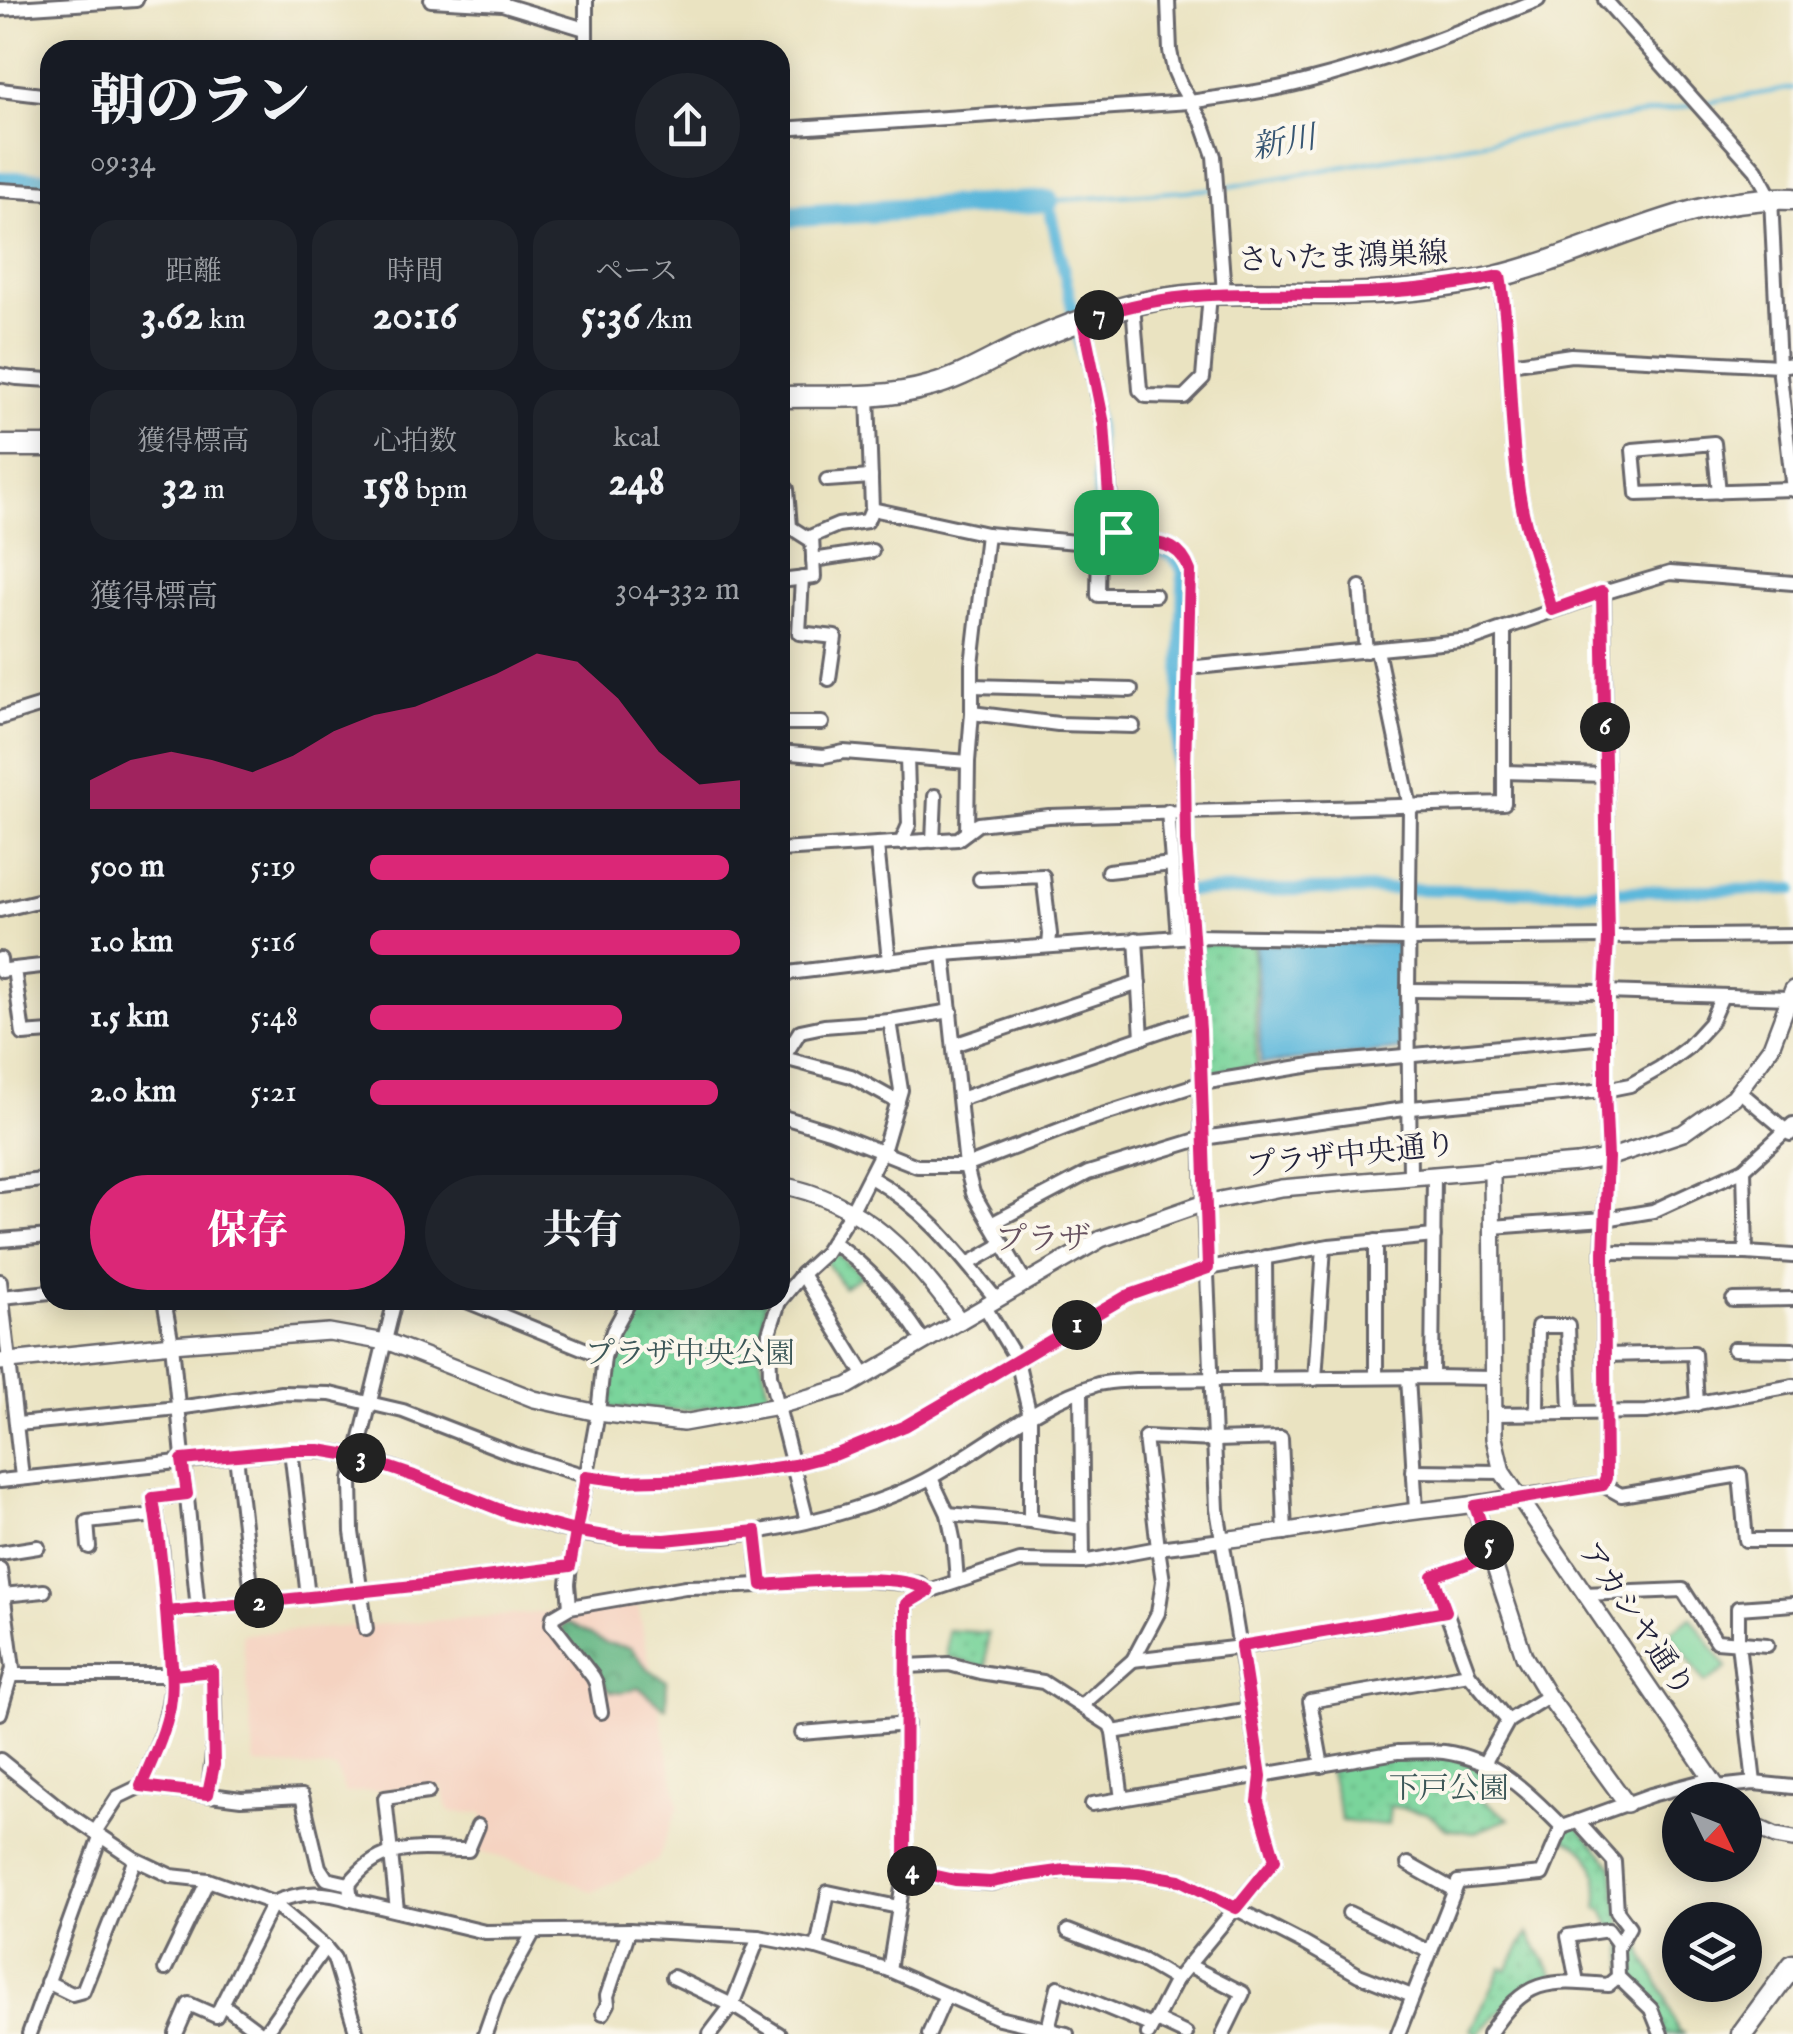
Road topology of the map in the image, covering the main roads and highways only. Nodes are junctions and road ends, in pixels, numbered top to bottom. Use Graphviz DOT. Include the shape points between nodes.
graph roads {
  1 [pos="1793,199"];
  2 [pos="790,397"];
  3 [pos="0,446"];
  4 [pos="40,446"];
  5 [pos="1793,1965"];
  6 [pos="1742,2034"];
  1 -- 2 [label="main road, さいたま鴻巣線" via="1702,208 1500,276 1443,286 1161,299 1040,337 934,385 868,396"];
  3 -- 4 [label="main road"];
  5 -- 6 [label="main road"];
}
